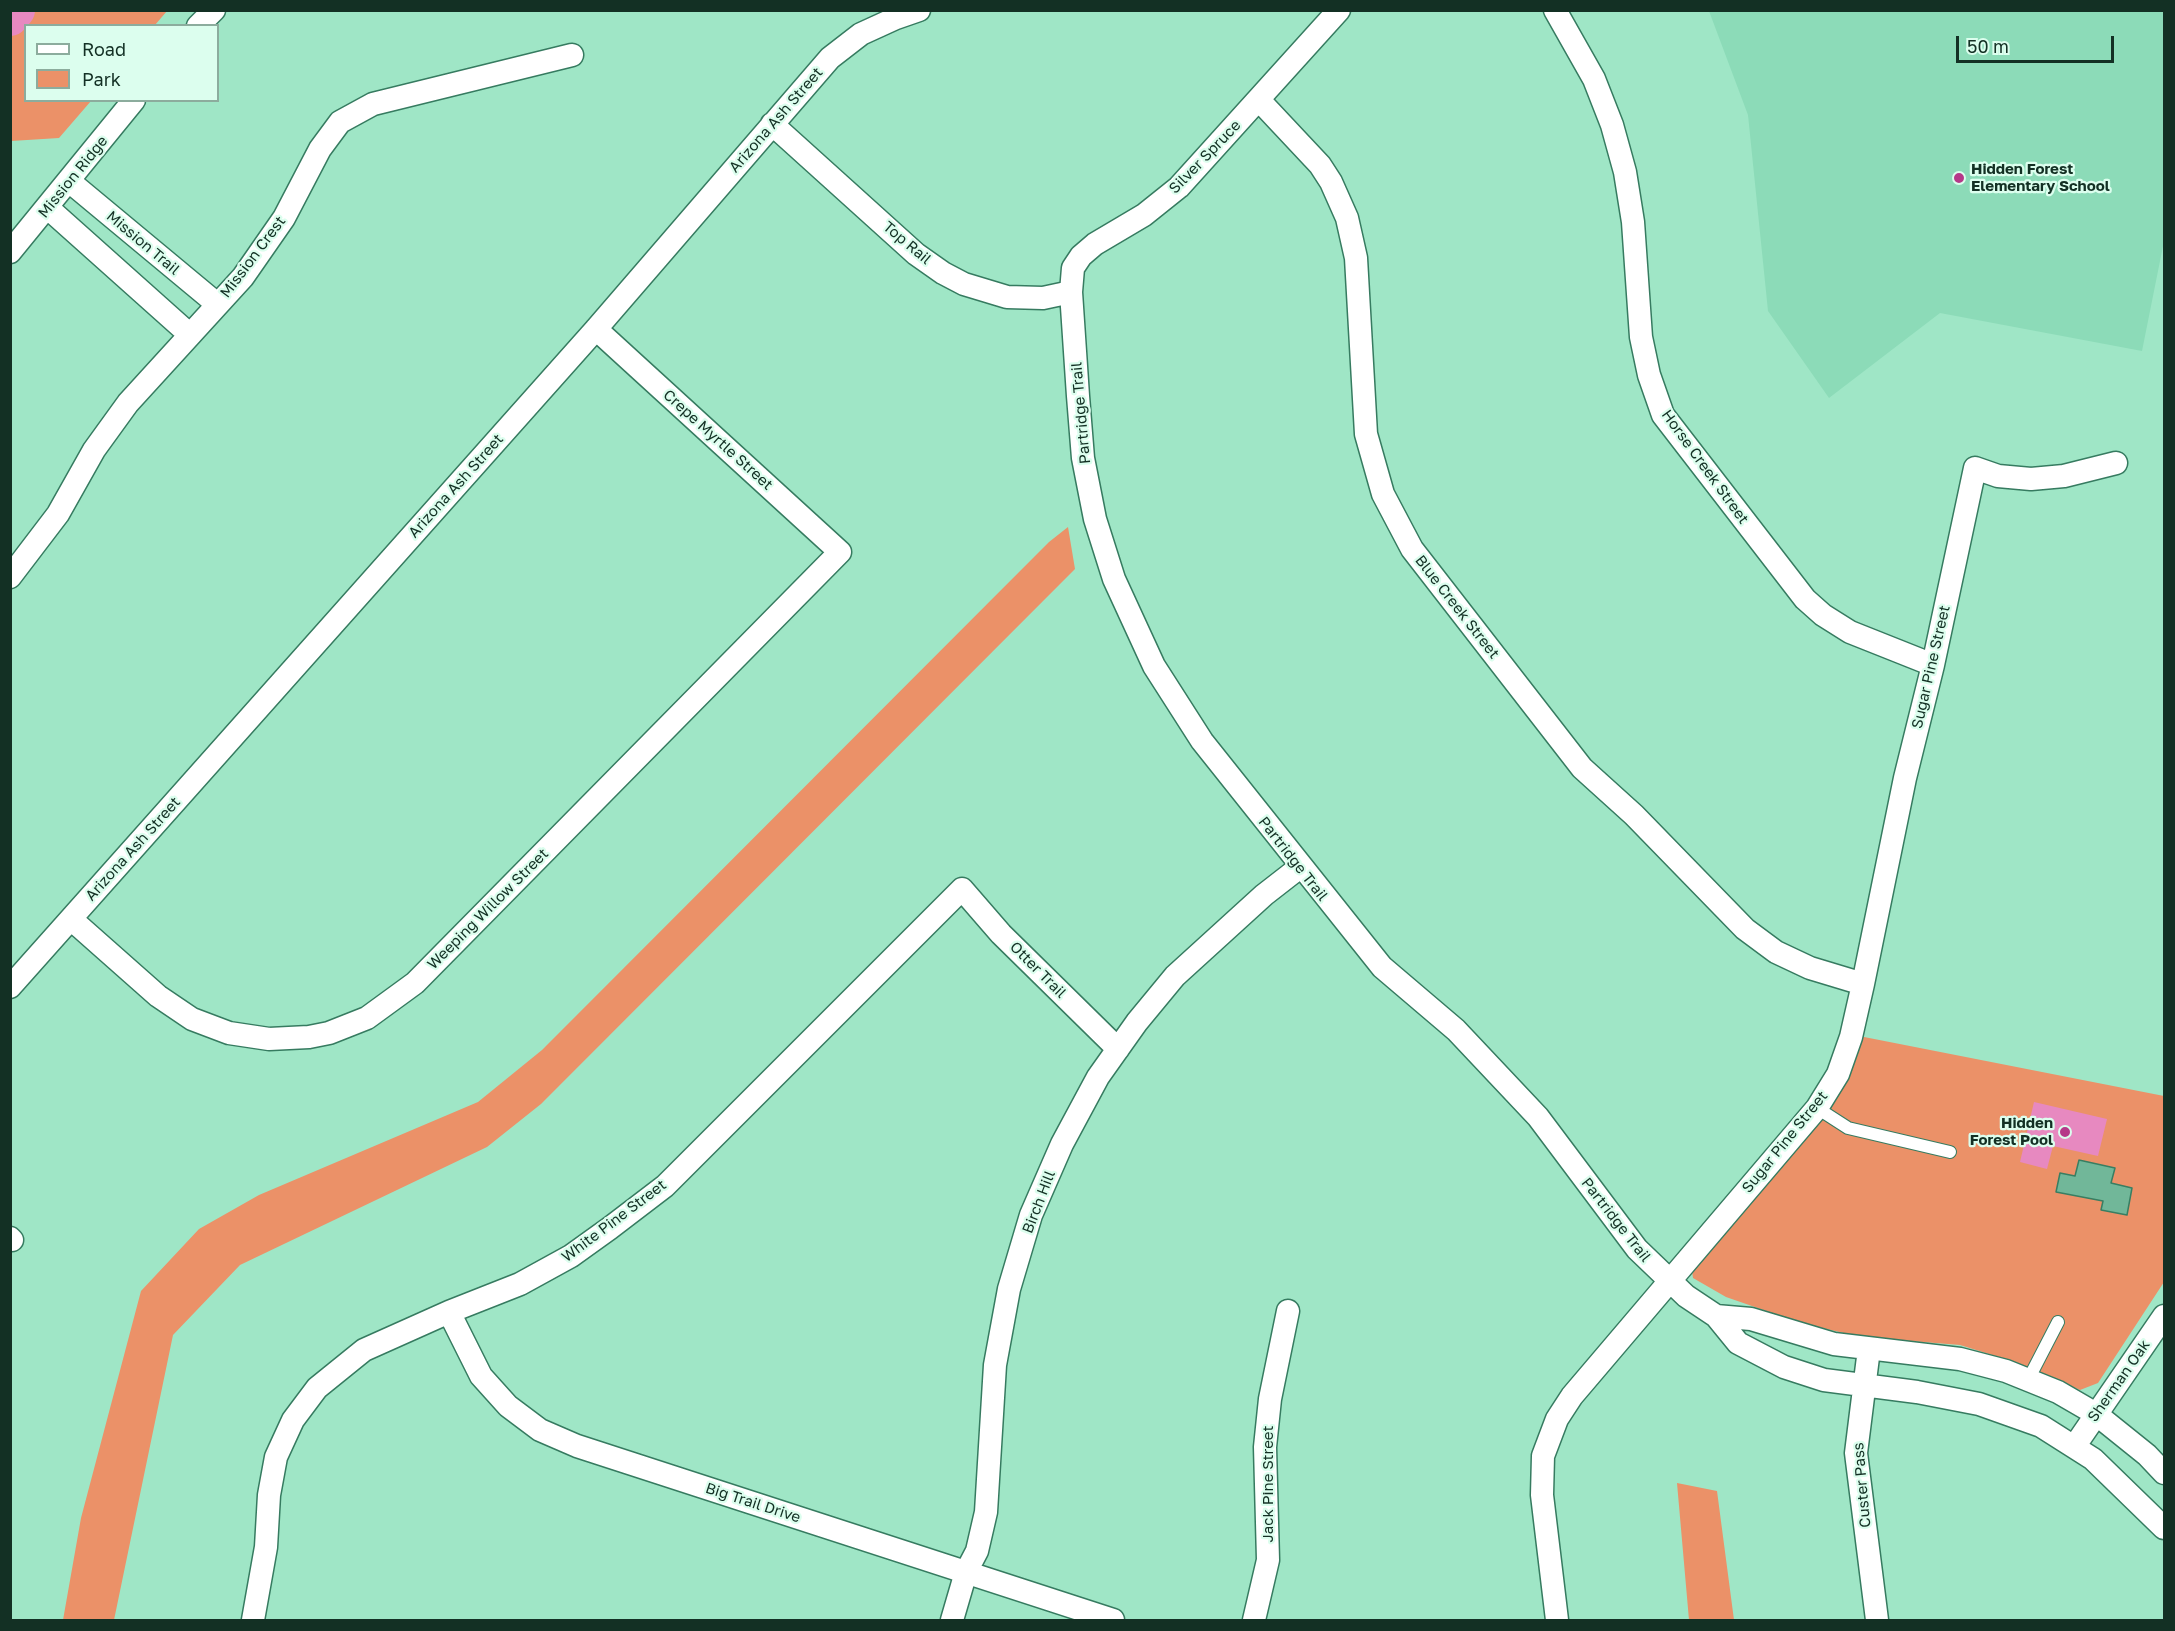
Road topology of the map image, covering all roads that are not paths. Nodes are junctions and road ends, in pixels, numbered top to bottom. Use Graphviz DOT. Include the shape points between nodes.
graph roads {
  1 [pos="214,10"];
  2 [pos="919,10"];
  3 [pos="1339,10"];
  4 [pos="1554,10"];
  5 [pos="200,24"];
  6 [pos="572,56"];
  7 [pos="1259,100"];
  8 [pos="132,102"];
  9 [pos="772,124"];
  10 [pos="69,181"];
  11 [pos="48,207"];
  12 [pos="10,252"];
  13 [pos="1071,292"];
  14 [pos="217,304"];
  15 [pos="596,328"];
  16 [pos="189,334"];
  17 [pos="2116,463"];
  18 [pos="840,552"];
  19 [pos="10,577"];
  20 [pos="1933,665"];
  21 [pos="1300,867"];
  22 [pos="962,889"];
  23 [pos="71,919"];
  24 [pos="1863,984"];
  25 [pos="10,987"];
  26 [pos="1118,1049"];
  27 [pos="1817,1108"];
  28 [pos="1950,1152"];
  29 [pos="1669,1282"];
  30 [pos="1288,1311"];
  31 [pos="449,1312"];
  32 [pos="1716,1316"];
  33 [pos="2164,1316"];
  34 [pos="2058,1322"];
  35 [pos="1869,1349"];
  36 [pos="2028,1380"];
  37 [pos="1864,1385"];
  38 [pos="2096,1414"];
  39 [pos="2074,1447"];
  40 [pos="2164,1473"];
  41 [pos="2164,1528"];
  42 [pos="966,1572"];
  43 [pos="253,1620"];
  44 [pos="952,1620"];
  45 [pos="1113,1620"];
  46 [pos="1254,1620"];
  47 [pos="1557,1620"];
  48 [pos="1877,1620"];
  1 -- 5 [label="street"];
  2 -- 9 [label="street, Arizona Ash Street" via="878,25 845,45"];
  3 -- 7 [label="street, Silver Spruce"];
  4 -- 20 [label="street, Horse Creek Street" via="1594,78 1625,172 1633,222 1641,337 1663,415 1805,599 1850,632"];
  6 -- 14 [label="street, Mission Crest" via="373,104 340,122 320,149 285,218 243,277"];
  7 -- 13 [label="street, Silver Spruce" via="1179,187 1081,256 1073,268"];
  7 -- 24 [label="street, Blue Creek Street" via="1320,165 1347,218 1356,258 1366,434 1383,494 1412,549 1582,768 1634,815 1745,929 1776,952 1810,968"];
  8 -- 10 [label="street, Mission Ridge"];
  9 -- 13 [label="street, Top Rail" via="916,254 954,278 1006,297 1043,298"];
  9 -- 15 [label="street, Arizona Ash Street"];
  10 -- 11 [label="street, Mission Ridge"];
  10 -- 14 [label="street, Mission Trail"];
  11 -- 12 [label="street, Mission Ridge"];
  11 -- 16 [label="street"];
  13 -- 21 [label="street, Partridge Trail" via="1083,458 1095,519 1114,579 1154,666 1196,732"];
  14 -- 16 [label="street, Mission Crest"];
  15 -- 18 [label="street, Crepe Myrtle Street"];
  15 -- 23 [label="street, Arizona Ash Street"];
  16 -- 19 [label="street, Mission Crest" via="128,403 94,450 58,514"];
  17 -- 20 [label="street, Sugar Pine Street" via="2064,476 2031,479 1998,476 1975,468"];
  18 -- 23 [label="street, Weeping Willow Street" via="415,983 367,1018 309,1037 269,1039 230,1033 192,1018 158,996"];
  20 -- 24 [label="street, Sugar Pine Street" via="1905,778"];
  21 -- 26 [label="street, Birch Hill" via="1198,953"];
  21 -- 29 [label="street, Partridge Trail" via="1382,967 1456,1030 1538,1117 1637,1249"];
  22 -- 26 [label="street, Otter Trail" via="1001,934"];
  22 -- 31 [label="street, White Pine Street" via="665,1186 571,1256 519,1284"];
  23 -- 25 [label="street, Arizona Ash Street"];
  24 -- 27 [label="street, Sugar Pine Street" via="1838,1074"];
  26 -- 42 [label="street, Birch Hill" via="1098,1077 1062,1144 1031,1215 1009,1289 995,1365 986,1512 977,1551"];
  27 -- 28 [label="lane" via="1848,1128"];
  27 -- 29 [label="street, Sugar Pine Street"];
  29 -- 32 [label="street, Partridge Trail"];
  29 -- 47 [label="street, Sugar Pine Street" via="1572,1396 1557,1419 1543,1456 1542,1495"];
  30 -- 46 [label="street, Jack Pine Street" via="1270,1399 1265,1447 1268,1560"];
  31 -- 42 [label="street, Big Trail Drive" via="481,1376 508,1406 540,1430 577,1446"];
  31 -- 43 [label="street, White Pine Street" via="347,1361 317,1388 293,1420 276,1457"];
  32 -- 35 [label="street" via="1751,1319 1834,1344"];
  32 -- 37 [label="street, Partridge Trail" via="1738,1343 1784,1366 1824,1380"];
  33 -- 38 [label="street, Sherman Oak"];
  34 -- 36 [label="lane"];
  35 -- 36 [label="street" via="1960,1359"];
  35 -- 37 [label="street, Custer Pass"];
  36 -- 38 [label="street"];
  37 -- 39 [label="street, Partridge Trail" via="1979,1404 2041,1426"];
  37 -- 48 [label="street, Custer Pass" via="1856,1453"];
  38 -- 39 [label="street, Sherman Oak"];
  38 -- 40 [label="street"];
  39 -- 41 [label="street, Partridge Trail" via="2093,1459"];
  42 -- 44 [label="street, Birch Hill"];
  42 -- 45 [label="street, Big Trail Drive"];
}
